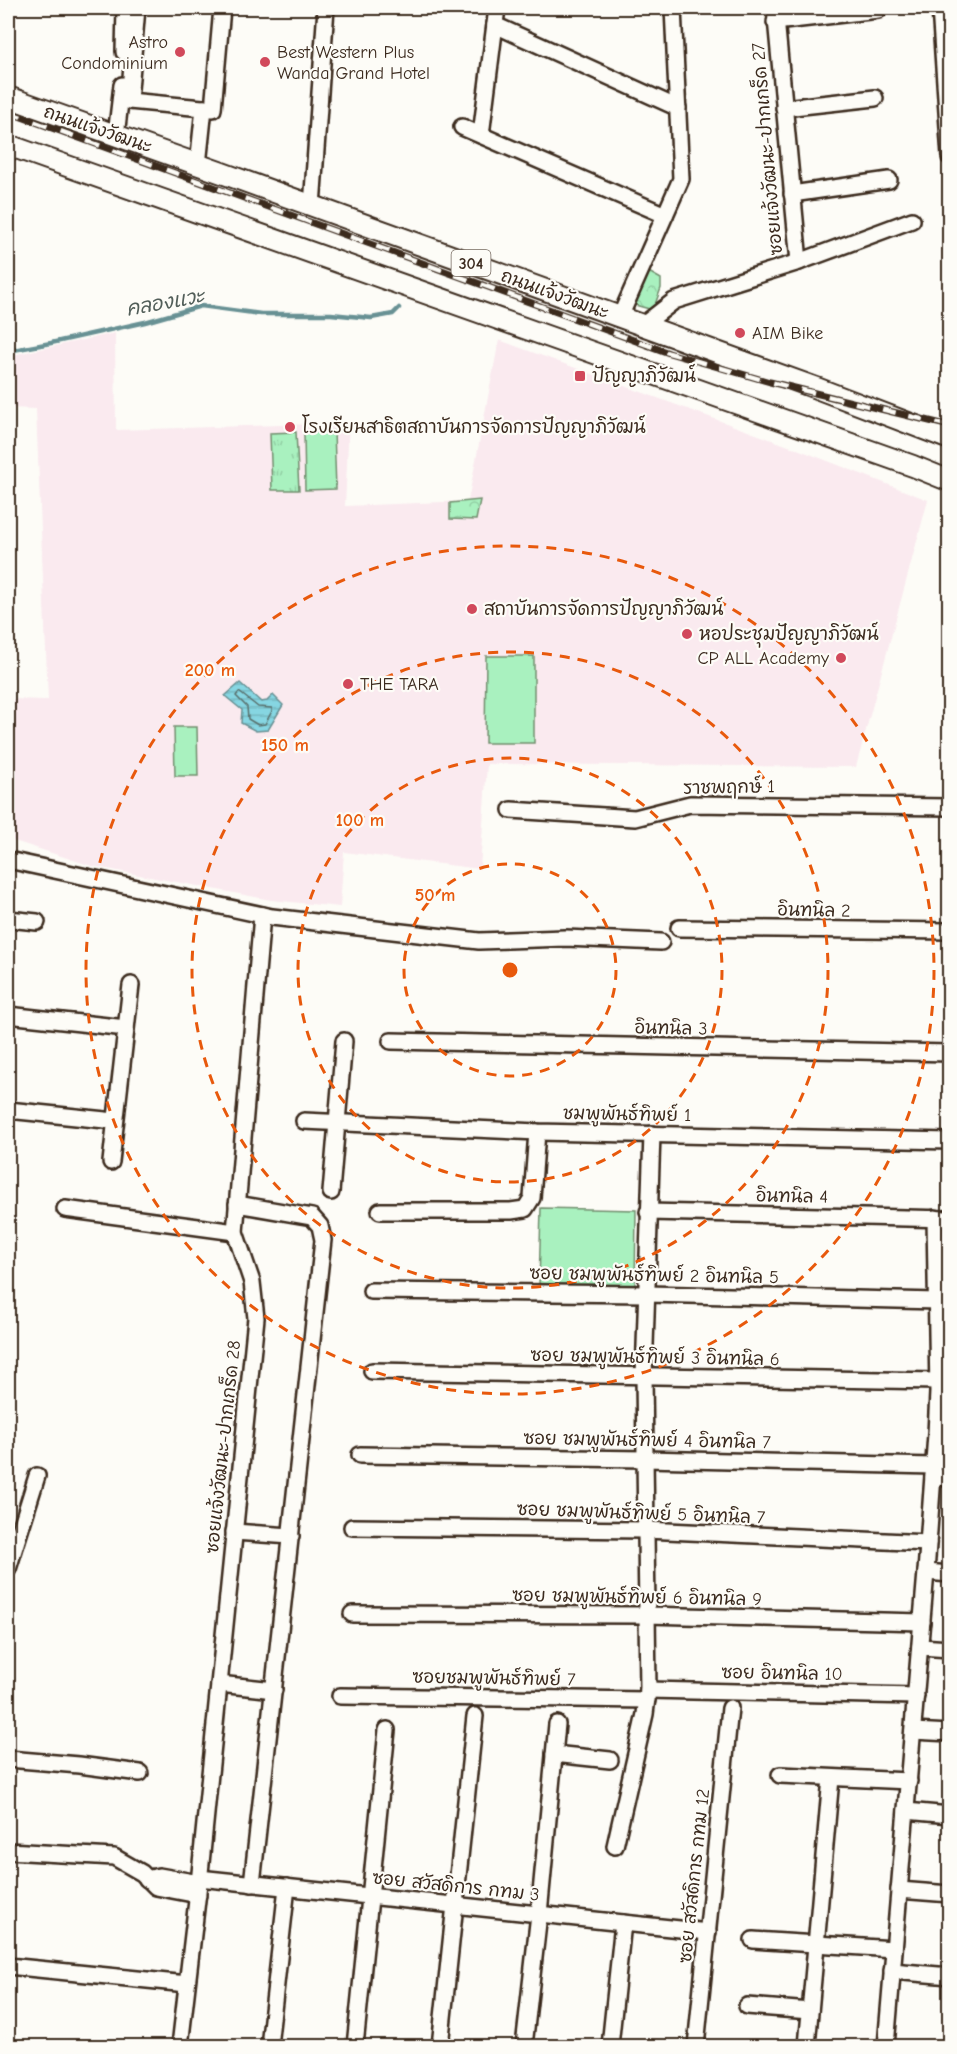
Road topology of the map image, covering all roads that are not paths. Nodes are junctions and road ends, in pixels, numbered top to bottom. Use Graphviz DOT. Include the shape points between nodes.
graph roads {
  1 [pos="125,8"];
  2 [pos="137,8"];
  3 [pos="222,8"];
  4 [pos="326,8"];
  5 [pos="497,8"];
  6 [pos="673,8"];
  7 [pos="940,8"];
  8 [pos="878,10"];
  9 [pos="775,15"];
  10 [pos="945,24"];
  11 [pos="495,25"];
  12 [pos="8,98"];
  13 [pos="874,98"];
  14 [pos="204,108"];
  15 [pos="678,108"];
  16 [pos="784,108"];
  17 [pos="462,127"];
  18 [pos="481,135"];
  19 [pos="116,136"];
  20 [pos="8,145"];
  21 [pos="950,157"];
  22 [pos="198,165"];
  23 [pos="889,180"];
  24 [pos="792,194"];
  25 [pos="312,206"];
  26 [pos="665,215"];
  27 [pos="912,220"];
  28 [pos="799,262"];
  29 [pos="620,317"];
  30 [pos="642,326"];
  31 [pos="944,436"];
  32 [pos="913,466"];
  33 [pos="950,477"];
  34 [pos="950,481"];
  35 [pos="950,807"];
  36 [pos="510,810"];
  37 [pos="8,860"];
  38 [pos="262,915"];
  39 [pos="8,920"];
  40 [pos="37,922"];
  41 [pos="679,928"];
  42 [pos="950,931"];
  43 [pos="661,942"];
  44 [pos="131,985"];
  45 [pos="8,1015"];
  46 [pos="126,1028"];
  47 [pos="344,1041"];
  48 [pos="391,1041"];
  49 [pos="950,1053"];
  50 [pos="8,1110"];
  51 [pos="304,1120"];
  52 [pos="115,1121"];
  53 [pos="338,1123"];
  54 [pos="537,1132"];
  55 [pos="652,1134"];
  56 [pos="950,1141"];
  57 [pos="111,1162"];
  58 [pos="331,1192"];
  59 [pos="237,1204"];
  60 [pos="65,1209"];
  61 [pos="380,1211"];
  62 [pos="648,1212"];
  63 [pos="942,1219"];
  64 [pos="235,1232"];
  65 [pos="371,1291"];
  66 [pos="646,1294"];
  67 [pos="937,1300"];
  68 [pos="372,1371"];
  69 [pos="644,1376"];
  70 [pos="941,1389"];
  71 [pos="360,1455"];
  72 [pos="645,1459"];
  73 [pos="933,1472"];
  74 [pos="37,1476"];
  75 [pos="950,1478"];
  76 [pos="352,1527"];
  77 [pos="645,1530"];
  78 [pos="234,1532"];
  79 [pos="291,1536"];
  80 [pos="928,1543"];
  81 [pos="8,1569"];
  82 [pos="926,1572"];
  83 [pos="950,1574"];
  84 [pos="352,1614"];
  85 [pos="646,1615"];
  86 [pos="922,1622"];
  87 [pos="920,1647"];
  88 [pos="950,1649"];
  89 [pos="219,1684"];
  90 [pos="274,1690"];
  91 [pos="648,1695"];
  92 [pos="340,1696"];
  93 [pos="916,1696"];
  94 [pos="730,1708"];
  95 [pos="475,1716"];
  96 [pos="556,1724"];
  97 [pos="387,1730"];
  98 [pos="913,1731"];
  99 [pos="950,1733"];
  100 [pos="554,1754"];
  101 [pos="8,1760"];
  102 [pos="610,1760"];
  103 [pos="140,1773"];
  104 [pos="780,1775"];
  105 [pos="831,1778"];
  106 [pos="909,1781"];
  107 [pos="906,1811"];
  108 [pos="950,1815"];
  109 [pos="615,1846"];
  110 [pos="8,1851"];
  111 [pos="252,1884"];
  112 [pos="199,1885"];
  113 [pos="287,1887"];
  114 [pos="899,1890"];
  115 [pos="950,1894"];
  116 [pos="371,1896"];
  117 [pos="454,1905"];
  118 [pos="539,1914"];
  119 [pos="623,1923"];
  120 [pos="708,1932"];
  121 [pos="753,1940"];
  122 [pos="815,1943"];
  123 [pos="894,1949"];
  124 [pos="8,1966"];
  125 [pos="892,1971"];
  126 [pos="950,1976"];
  127 [pos="187,1984"];
  128 [pos="747,2006"];
  129 [pos="810,2012"];
  130 [pos="180,2046"];
  131 [pos="269,2046"];
  132 [pos="355,2046"];
  133 [pos="440,2046"];
  134 [pos="524,2046"];
  135 [pos="610,2046"];
  136 [pos="696,2046"];
  137 [pos="807,2046"];
  138 [pos="886,2046"];
  1 -- 19 [label="street"];
  2 -- 14 [label="street" via="129,101"];
  3 -- 14 [label="street" via="213,109"];
  4 -- 25 [label="street"];
  5 -- 11 [label="street"];
  6 -- 15 [label="street"];
  7 -- 10 [label="street"];
  8 -- 9 [label="street"];
  9 -- 16 [label="street, ซอยแจ้งวัฒนะ-ปากเกร็ด 27"];
  10 -- 21 [label="street"];
  11 -- 15 [label="street"];
  11 -- 18 [label="street"];
  12 -- 19 [label="main road, ถนนแจ้งวัฒนะ / 304"];
  13 -- 16 [label="street"];
  14 -- 22 [label="street"];
  15 -- 26 [label="street" via="681,178"];
  16 -- 24 [label="street, ซอยแจ้งวัฒนะ-ปากเกร็ด 27"];
  17 -- 18 [label="street"];
  18 -- 26 [label="street"];
  19 -- 22 [label="main road, ถนนแจ้งวัฒนะ / 304"];
  20 -- 32 [label="main road, 304"];
  22 -- 25 [label="main road, ถนนแจ้งวัฒนะ / 304"];
  23 -- 24 [label="street"];
  24 -- 28 [label="street, ซอยแจ้งวัฒนะ-ปากเกร็ด 27"];
  25 -- 29 [label="main road, ถนนแจ้งวัฒนะ / 304"];
  26 -- 29 [label="street"];
  27 -- 28 [label="street"];
  28 -- 30 [label="street, ซอยแจ้งวัฒนะ-ปากเกร็ด 27" via="674,301"];
  29 -- 30 [label="main road, ถนนแจ้งวัฒนะ / 304"];
  30 -- 31 [label="main road, ถนนแจ้งวัฒนะ / 304"];
  32 -- 33 [label="main road"];
  32 -- 34 [label="main road, 304"];
  35 -- 36 [label="street, ราชพฤกษ์ 1" via="690,804 635,818"];
  37 -- 38 [label="street"];
  38 -- 43 [label="street" via="479,941 565,938"];
  38 -- 59 [label="street, ซอยแจ้งวัฒนะ-ปากเกร็ด 28"];
  39 -- 40 [label="street"];
  41 -- 42 [label="street, อินทนิล 2"];
  44 -- 46 [label="street"];
  45 -- 46 [label="street"];
  46 -- 52 [label="street"];
  47 -- 53 [label="street"];
  48 -- 49 [label="street, อินทนิล 3"];
  50 -- 52 [label="street"];
  51 -- 53 [label="street, ชมพูพันธ์ทิพย์ 1"];
  52 -- 57 [label="street"];
  53 -- 54 [label="street, ชมพูพันธ์ทิพย์ 1"];
  53 -- 58 [label="street"];
  54 -- 55 [label="street, ชมพูพันธ์ทิพย์ 1"];
  54 -- 61 [label="street" via="532,1198 525,1209"];
  55 -- 56 [label="street, ชมพูพันธ์ทิพย์ 1"];
  55 -- 62 [label="street"];
  59 -- 64 [label="street, ซอยแจ้งวัฒนะ-ปากเกร็ด 28"];
  59 -- 79 [label="street" via="312,1217 321,1226 323,1240"];
  60 -- 64 [label="street"];
  62 -- 63 [label="street, อินทนิล 4"];
  62 -- 66 [label="street"];
  63 -- 67 [label="street"];
  64 -- 78 [label="street, ซอยแจ้งวัฒนะ-ปากเกร็ด 28" via="252,1282 256,1318"];
  65 -- 66 [label="street, ซอย ชมพูพันธ์ทิพย์ 2 อินทนิล 5"];
  66 -- 67 [label="street, ซอย ชมพูพันธ์ทิพย์ 2 อินทนิล 5"];
  66 -- 69 [label="street"];
  67 -- 70 [label="street"];
  68 -- 69 [label="street, ซอย ชมพูพันธ์ทิพย์ 3 อินทนิล 6"];
  69 -- 70 [label="street, ซอย ชมพูพันธ์ทิพย์ 3 อินทนิล 6"];
  69 -- 72 [label="street"];
  70 -- 73 [label="street"];
  71 -- 72 [label="street, ซอย ชมพูพันธ์ทิพย์ 4 อินทนิล 7"];
  72 -- 73 [label="street, ซอย ชมพูพันธ์ทิพย์ 4 อินทนิล 7"];
  72 -- 77 [label="street"];
  73 -- 75 [label="street, ซอย ชมพูพันธ์ทิพย์ 4 อินทนิล 7"];
  73 -- 80 [label="street"];
  74 -- 81 [label="street"];
  76 -- 77 [label="street, ซอย ชมพูพันธ์ทิพย์ 5 อินทนิล 7"];
  77 -- 80 [label="street, ซอย ชมพูพันธ์ทิพย์ 5 อินทนิล 7"];
  77 -- 85 [label="street"];
  78 -- 79 [label="street"];
  78 -- 89 [label="street, ซอยแจ้งวัฒนะ-ปากเกร็ด 28"];
  79 -- 90 [label="street"];
  80 -- 82 [label="street"];
  82 -- 83 [label="street"];
  82 -- 86 [label="street"];
  84 -- 85 [label="street, ซอย ชมพูพันธ์ทิพย์ 6 อินทนิล 9"];
  85 -- 86 [label="street, ซอย ชมพูพันธ์ทิพย์ 6 อินทนิล 9"];
  85 -- 91 [label="street"];
  86 -- 87 [label="street"];
  87 -- 88 [label="street"];
  87 -- 93 [label="street"];
  89 -- 90 [label="street"];
  89 -- 112 [label="street, ซอยแจ้งวัฒนะ-ปากเกร็ด 28"];
  90 -- 111 [label="street"];
  91 -- 92 [label="street, ซอยชมพูพันธ์ทิพย์ 7"];
  91 -- 93 [label="street, ซอย อินทนิล 10"];
  91 -- 109 [label="street"];
  93 -- 98 [label="street"];
  94 -- 120 [label="street, ซอย สวัสดิการ กทม 12"];
  95 -- 117 [label="street"];
  96 -- 100 [label="street"];
  97 -- 116 [label="street"];
  98 -- 99 [label="street"];
  98 -- 106 [label="street"];
  100 -- 102 [label="street"];
  100 -- 118 [label="street"];
  101 -- 103 [label="street"];
  104 -- 105 [label="street"];
  105 -- 106 [label="street"];
  105 -- 122 [label="street"];
  106 -- 107 [label="street"];
  107 -- 108 [label="street"];
  107 -- 114 [label="street"];
  110 -- 112 [label="street, ซอย สวัสดิการ กทม 3" via="114,1857 142,1873 156,1887"];
  111 -- 112 [label="street, ซอย สวัสดิการ กทม 3"];
  111 -- 113 [label="street, ซอย สวัสดิการ กทม 3"];
  112 -- 127 [label="street, ซอยแจ้งวัฒนะ-ปากเกร็ด 28"];
  113 -- 116 [label="street, ซอย สวัสดิการ กทม 3"];
  113 -- 131 [label="street"];
  114 -- 115 [label="street"];
  114 -- 123 [label="street"];
  116 -- 117 [label="street, ซอย สวัสดิการ กทม 3"];
  116 -- 132 [label="street"];
  117 -- 118 [label="street, ซอย สวัสดิการ กทม 3"];
  117 -- 133 [label="street"];
  118 -- 119 [label="street, ซอย สวัสดิการ กทม 3"];
  118 -- 134 [label="street"];
  119 -- 120 [label="street, ซอย สวัสดิการ กทม 3"];
  119 -- 135 [label="street"];
  120 -- 136 [label="street, ซอย สวัสดิการ กทม 12"];
  121 -- 122 [label="street"];
  122 -- 123 [label="street"];
  122 -- 129 [label="street"];
  123 -- 125 [label="street"];
  124 -- 127 [label="street"];
  125 -- 126 [label="street"];
  125 -- 138 [label="street"];
  127 -- 130 [label="street, ซอยแจ้งวัฒนะ-ปากเกร็ด 28"];
  128 -- 129 [label="street"];
  129 -- 137 [label="street"];
}
